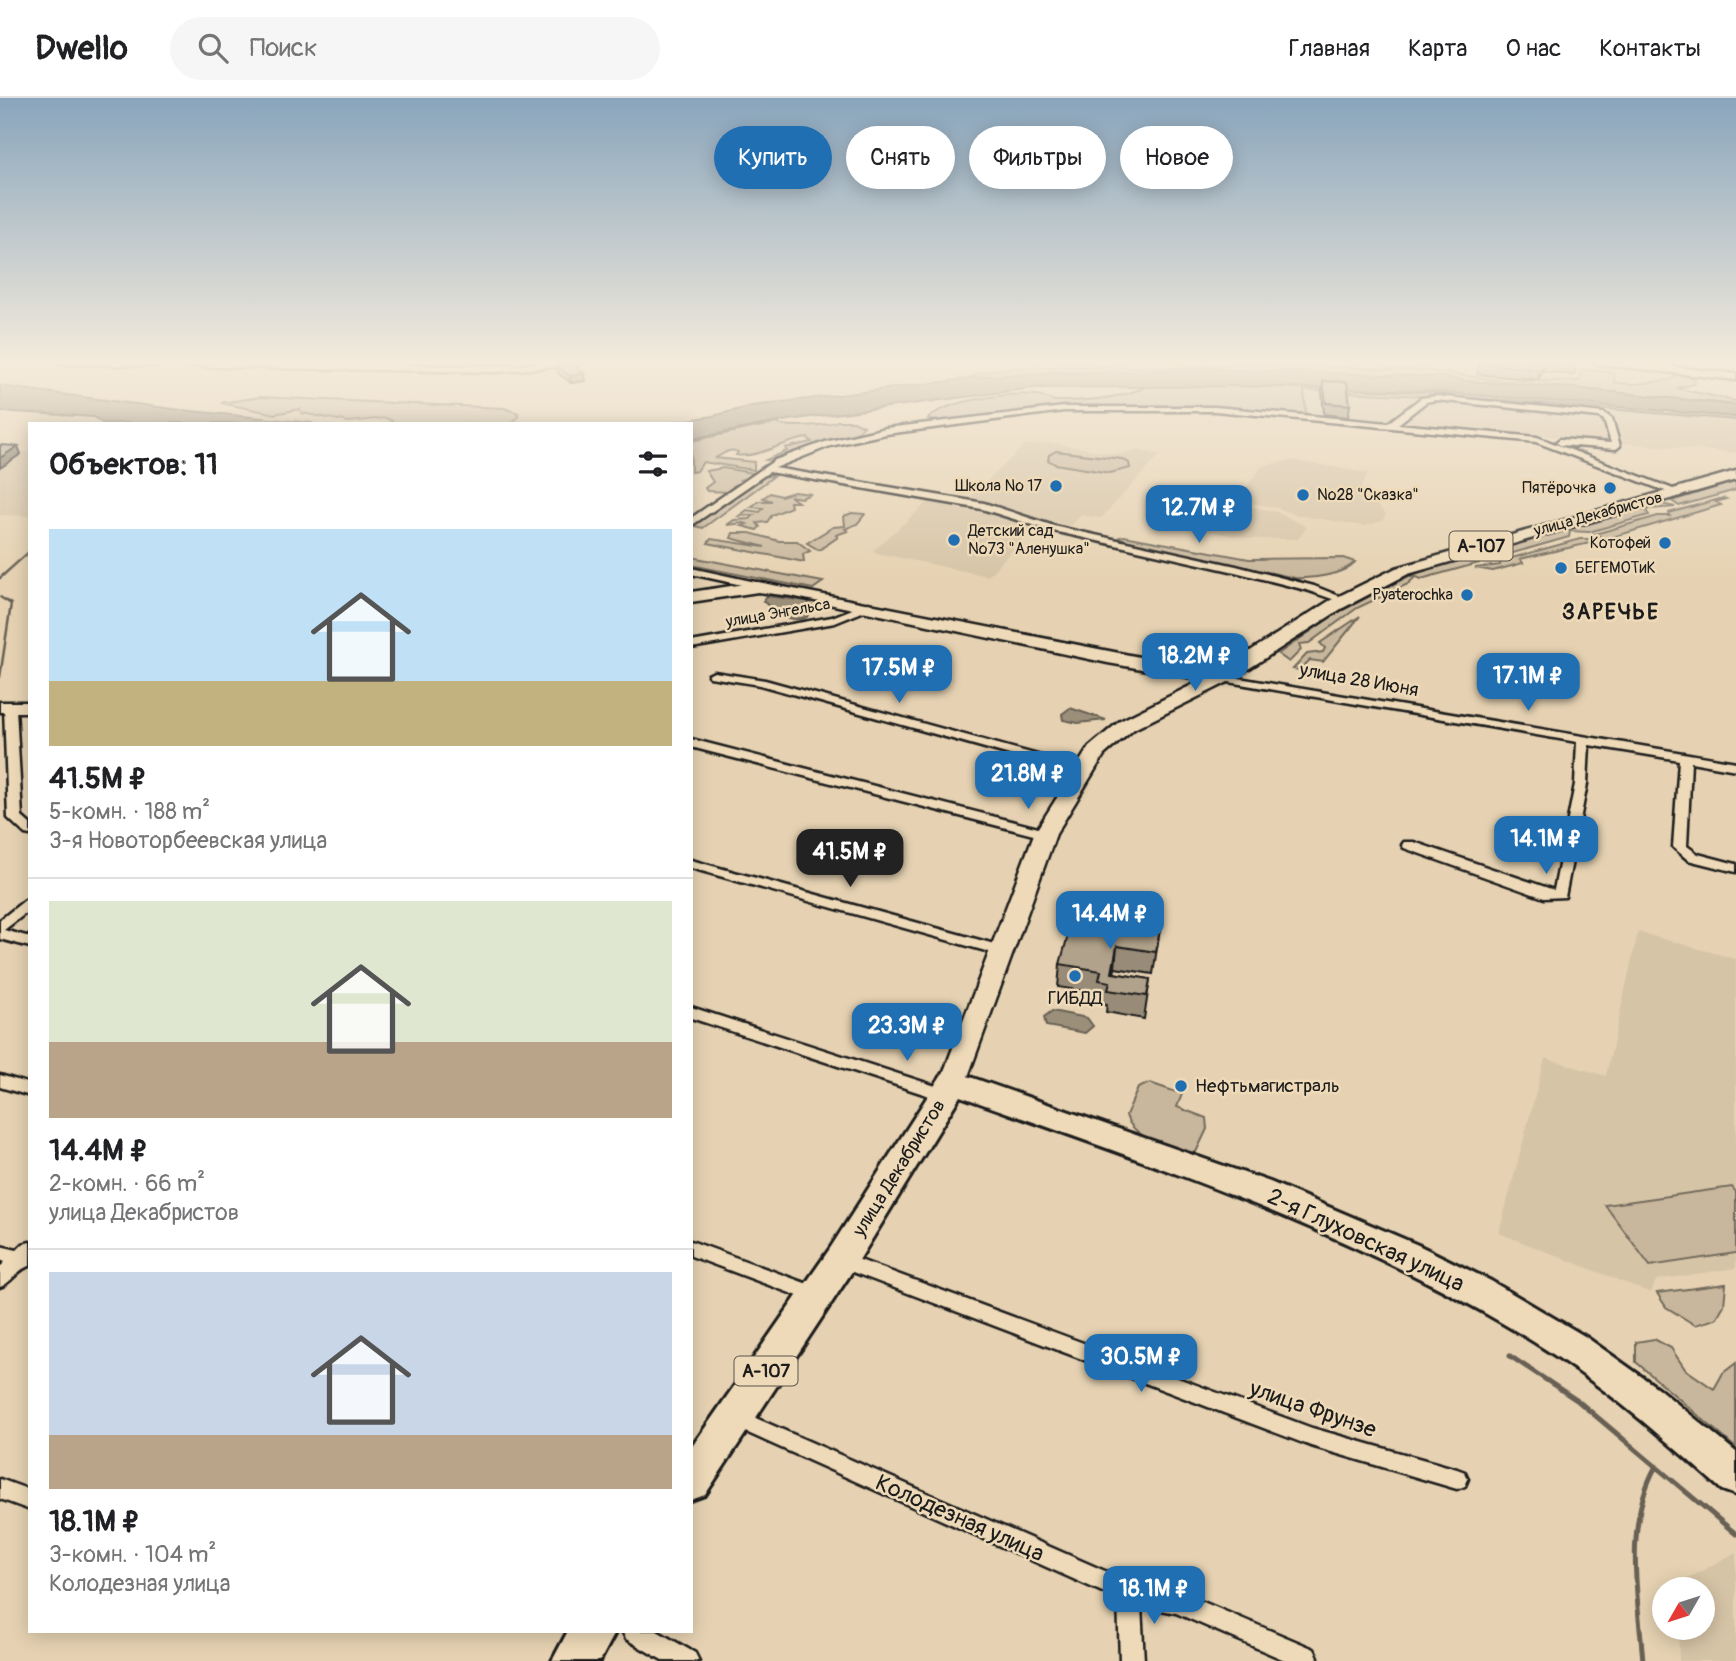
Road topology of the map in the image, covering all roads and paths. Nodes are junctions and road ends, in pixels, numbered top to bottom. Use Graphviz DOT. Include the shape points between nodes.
graph roads {
  1 [pos="873,434"];
  2 [pos="1462,434"];
  3 [pos="1612,434"];
  4 [pos="1550,444"];
  5 [pos="766,469"];
  6 [pos="1736,475"];
  7 [pos="1676,492"];
  8 [pos="693,522"];
  9 [pos="693,571"];
  10 [pos="770,588"];
  11 [pos="693,597"];
  12 [pos="1344,600"];
  13 [pos="869,606"];
  14 [pos="693,645"];
  15 [pos="714,675"];
  16 [pos="1220,678"];
  17 [pos="28,707"];
  18 [pos="5,708"];
  19 [pos="1583,739"];
  20 [pos="693,744"];
  21 [pos="1685,757"];
  22 [pos="1736,766"];
  23 [pos="1081,771"];
  24 [pos="28,829"];
  25 [pos="1045,834"];
  26 [pos="1409,845"];
  27 [pos="693,865"];
  28 [pos="1736,868"];
  29 [pos="28,905"];
  30 [pos="0,927"];
  31 [pos="0,934"];
  32 [pos="28,941"];
  33 [pos="1000,950"];
  34 [pos="693,1013"];
  35 [pos="0,1082"];
  36 [pos="949,1088"];
  37 [pos="28,1089"];
  38 [pos="693,1249"];
  39 [pos="0,1253"];
  40 [pos="27,1256"];
  41 [pos="841,1260"];
  42 [pos="0,1279"];
  43 [pos="817,1295"];
  44 [pos="734,1418"];
  45 [pos="1736,1478"];
  46 [pos="693,1479"];
  47 [pos="1457,1479"];
  48 [pos="0,1489"];
  49 [pos="28,1499"];
  50 [pos="1129,1592"];
  51 [pos="593,1633"];
  52 [pos="638,1633"];
  53 [pos="1306,1657"];
  54 [pos="574,1661"];
  55 [pos="687,1661"];
  56 [pos="1132,1661"];
  1 -- 5 [label="street" via="794,455"];
  2 -- 4 [label="street"];
  3 -- 4 [label="street" via="1616,446"];
  4 -- 7 [label="street"];
  5 -- 8 [label="street"];
  5 -- 12 [label="street" via="984,506 1043,526 1256,573"];
  6 -- 7 [label="main road, улица Декабристов / А-107"];
  7 -- 12 [label="main road, улица Декабристов / А-107" via="1429,561"];
  9 -- 10 [label="street"];
  10 -- 11 [label="main road, улица 28 Июня"];
  10 -- 13 [label="main road, улица 28 Июня"];
  12 -- 16 [label="main road, улица Декабристов / А-107"];
  13 -- 14 [label="street, улица Энгельса" via="835,620"];
  13 -- 16 [label="main road, улица 28 Июня"];
  15 -- 23 [label="street" via="761,682"];
  16 -- 19 [label="street, улица 28 Июня"];
  16 -- 23 [label="main road, улица Декабристов / А-107" via="1112,735"];
  17 -- 18 [label="main road"];
  18 -- 24 [label="street" via="15,818"];
  19 -- 21 [label="street, улица 28 Июня"];
  19 -- 26 [label="street" via="1581,784 1560,894 1549,895"];
  20 -- 25 [label="street"];
  21 -- 22 [label="street, улица 28 Июня"];
  21 -- 28 [label="street" via="1680,846 1693,857"];
  23 -- 25 [label="main road, улица Декабристов / А-107"];
  25 -- 33 [label="main road, улица Декабристов / А-107"];
  27 -- 33 [label="street"];
  29 -- 30 [label="street"];
  31 -- 32 [label="street"];
  33 -- 36 [label="main road, улица Декабристов / А-107"];
  34 -- 36 [label="street"];
  35 -- 37 [label="street"];
  36 -- 41 [label="highway, улица Декабристов / А-107"];
  36 -- 45 [label="highway, 2-я Глуховская улица" via="1298,1206 1439,1272 1549,1332 1683,1430"];
  38 -- 43 [label="street"];
  39 -- 40 [label="street"];
  40 -- 42 [label="street"];
  41 -- 43 [label="highway, улица Декабристов / А-107"];
  41 -- 47 [label="street, улица Фрунзе" via="1311,1437"];
  43 -- 44 [label="highway, улица Декабристов / А-107"];
  44 -- 46 [label="highway, улица Декабристов / А-107"];
  44 -- 50 [label="street, Колодезная улица"];
  48 -- 49 [label="street"];
  50 -- 53 [label="street, Колодезная улица" via="1177,1602"];
  50 -- 56 [label="street"];
  51 -- 54 [label="highway"];
  52 -- 55 [label="street"];
}
